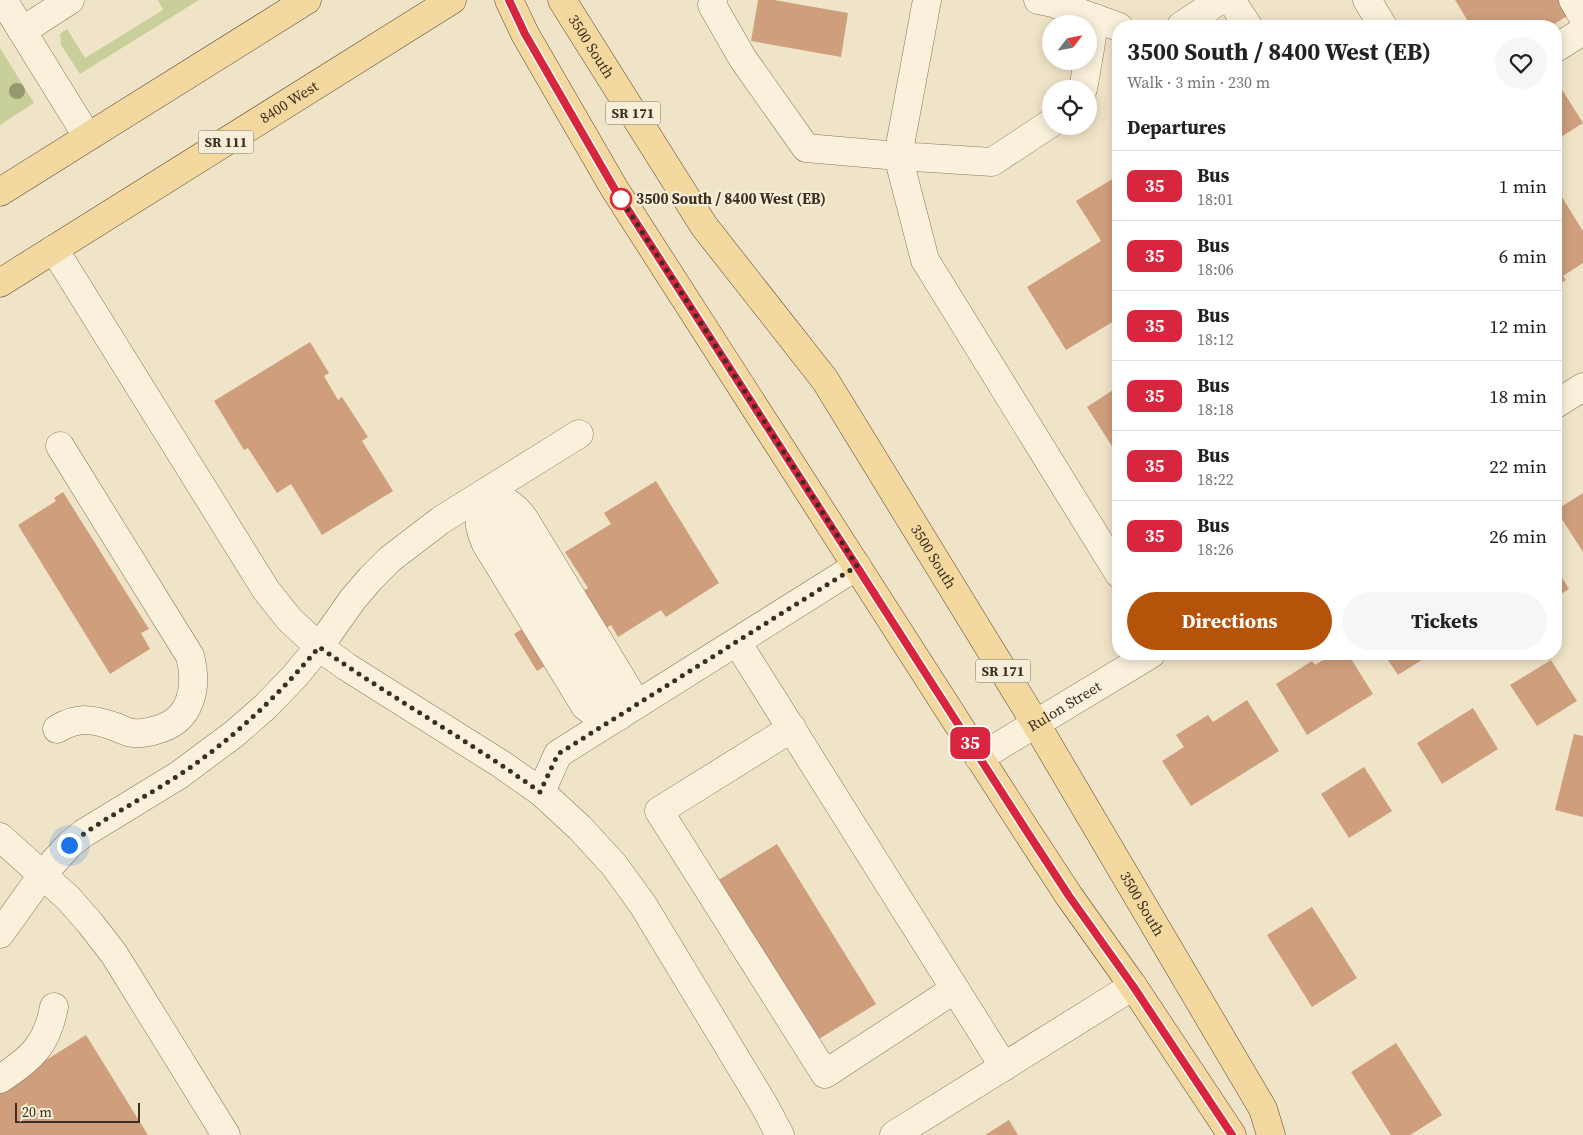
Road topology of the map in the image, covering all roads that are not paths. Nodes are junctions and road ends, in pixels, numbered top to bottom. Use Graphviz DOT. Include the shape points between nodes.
graph roads {
  1 [pos="70,0"];
  2 [pos="307,0"];
  3 [pos="452,0"];
  4 [pos="509,0"];
  5 [pos="562,0"];
  6 [pos="713,0"];
  7 [pos="927,0"];
  8 [pos="1038,0"];
  9 [pos="1220,0"];
  10 [pos="1231,0"];
  11 [pos="1367,0"];
  12 [pos="1573,0"];
  13 [pos="8,14"];
  14 [pos="1583,17"];
  15 [pos="1190,20"];
  16 [pos="1244,20"];
  17 [pos="1379,20"];
  18 [pos="1107,23"];
  19 [pos="1583,31"];
  20 [pos="1098,39"];
  21 [pos="1562,44"];
  22 [pos="1042,130"];
  23 [pos="87,136"];
  24 [pos="898,156"];
  25 [pos="0,192"];
  26 [pos="54,249"];
  27 [pos="0,283"];
  28 [pos="1583,387"];
  29 [pos="1562,400"];
  30 [pos="579,434"];
  31 [pos="60,446"];
  32 [pos="483,494"];
  33 [pos="1112,563"];
  34 [pos="857,566"];
  35 [pos="737,642"];
  36 [pos="319,647"];
  37 [pos="1141,660"];
  38 [pos="619,716"];
  39 [pos="1036,724"];
  40 [pos="792,728"];
  41 [pos="57,729"];
  42 [pos="979,758"];
  43 [pos="540,792"];
  44 [pos="0,837"];
  45 [pos="43,874"];
  46 [pos="0,934"];
  47 [pos="1133,986"];
  48 [pos="955,989"];
  49 [pos="54,1007"];
  50 [pos="1004,1067"];
  51 [pos="0,1079"];
  52 [pos="226,1135"];
  53 [pos="780,1135"];
  54 [pos="894,1135"];
  55 [pos="1232,1135"];
  56 [pos="1272,1135"];
  1 -- 13 [label="street"];
  2 -- 23 [label="main road"];
  3 -- 26 [label="main road, 8400 West / SR 111"];
  4 -- 34 [label="main road" via="525,34 614,188"];
  5 -- 39 [label="main road, 3500 South / SR 171" via="704,226 825,380"];
  6 -- 24 [label="street" via="712,5 744,59 806,148"];
  7 -- 24 [label="street"];
  8 -- 18 [label="street" via="1053,2"];
  9 -- 15 [label="street"];
  10 -- 16 [label="street"];
  11 -- 17 [label="street"];
  12 -- 14 [label="street"];
  13 -- 23 [label="street"];
  18 -- 20 [label="street"];
  19 -- 21 [label="street"];
  22 -- 24 [label="street" via="992,162"];
  23 -- 25 [label="main road"];
  24 -- 33 [label="street" via="925,260"];
  26 -- 27 [label="main road, 8400 West / SR 111"];
  26 -- 36 [label="street" via="266,590 289,619"];
  28 -- 29 [label="street"];
  30 -- 32 [label="street"];
  31 -- 41 [label="street" via="190,656 194,688 182,715 160,729 133,733 89,719 67,723"];
  32 -- 36 [label="street" via="441,520 390,559 353,599"];
  32 -- 38 [label="street" via="508,502 525,520 628,689 625,708"];
  32 -- 38 [label="street" via="478,514 486,544 584,706 599,715"];
  34 -- 35 [label="street"];
  34 -- 42 [label="main road"];
  35 -- 38 [label="street"];
  35 -- 40 [label="street"];
  36 -- 43 [label="street"];
  36 -- 45 [label="street" via="294,678 234,734 179,775 84,833"];
  37 -- 39 [label="street, Rulon Street"];
  38 -- 43 [label="street" via="558,754"];
  39 -- 42 [label="street, Rulon Street"];
  39 -- 56 [label="main road, 3500 South / SR 171" via="1263,1109"];
  40 -- 48 [label="street"];
  40 -- 48 [label="street" via="659,811 664,820 825,1074"];
  42 -- 47 [label="main road" via="1069,896"];
  43 -- 53 [label="street" via="614,865 643,905"];
  44 -- 45 [label="street"];
  45 -- 46 [label="street"];
  45 -- 52 [label="street" via="68,898 114,954"];
  47 -- 50 [label="street"];
  47 -- 55 [label="main road"];
  48 -- 50 [label="street"];
  49 -- 51 [label="street" via="44,1041 20,1067"];
  50 -- 54 [label="street"];
}
